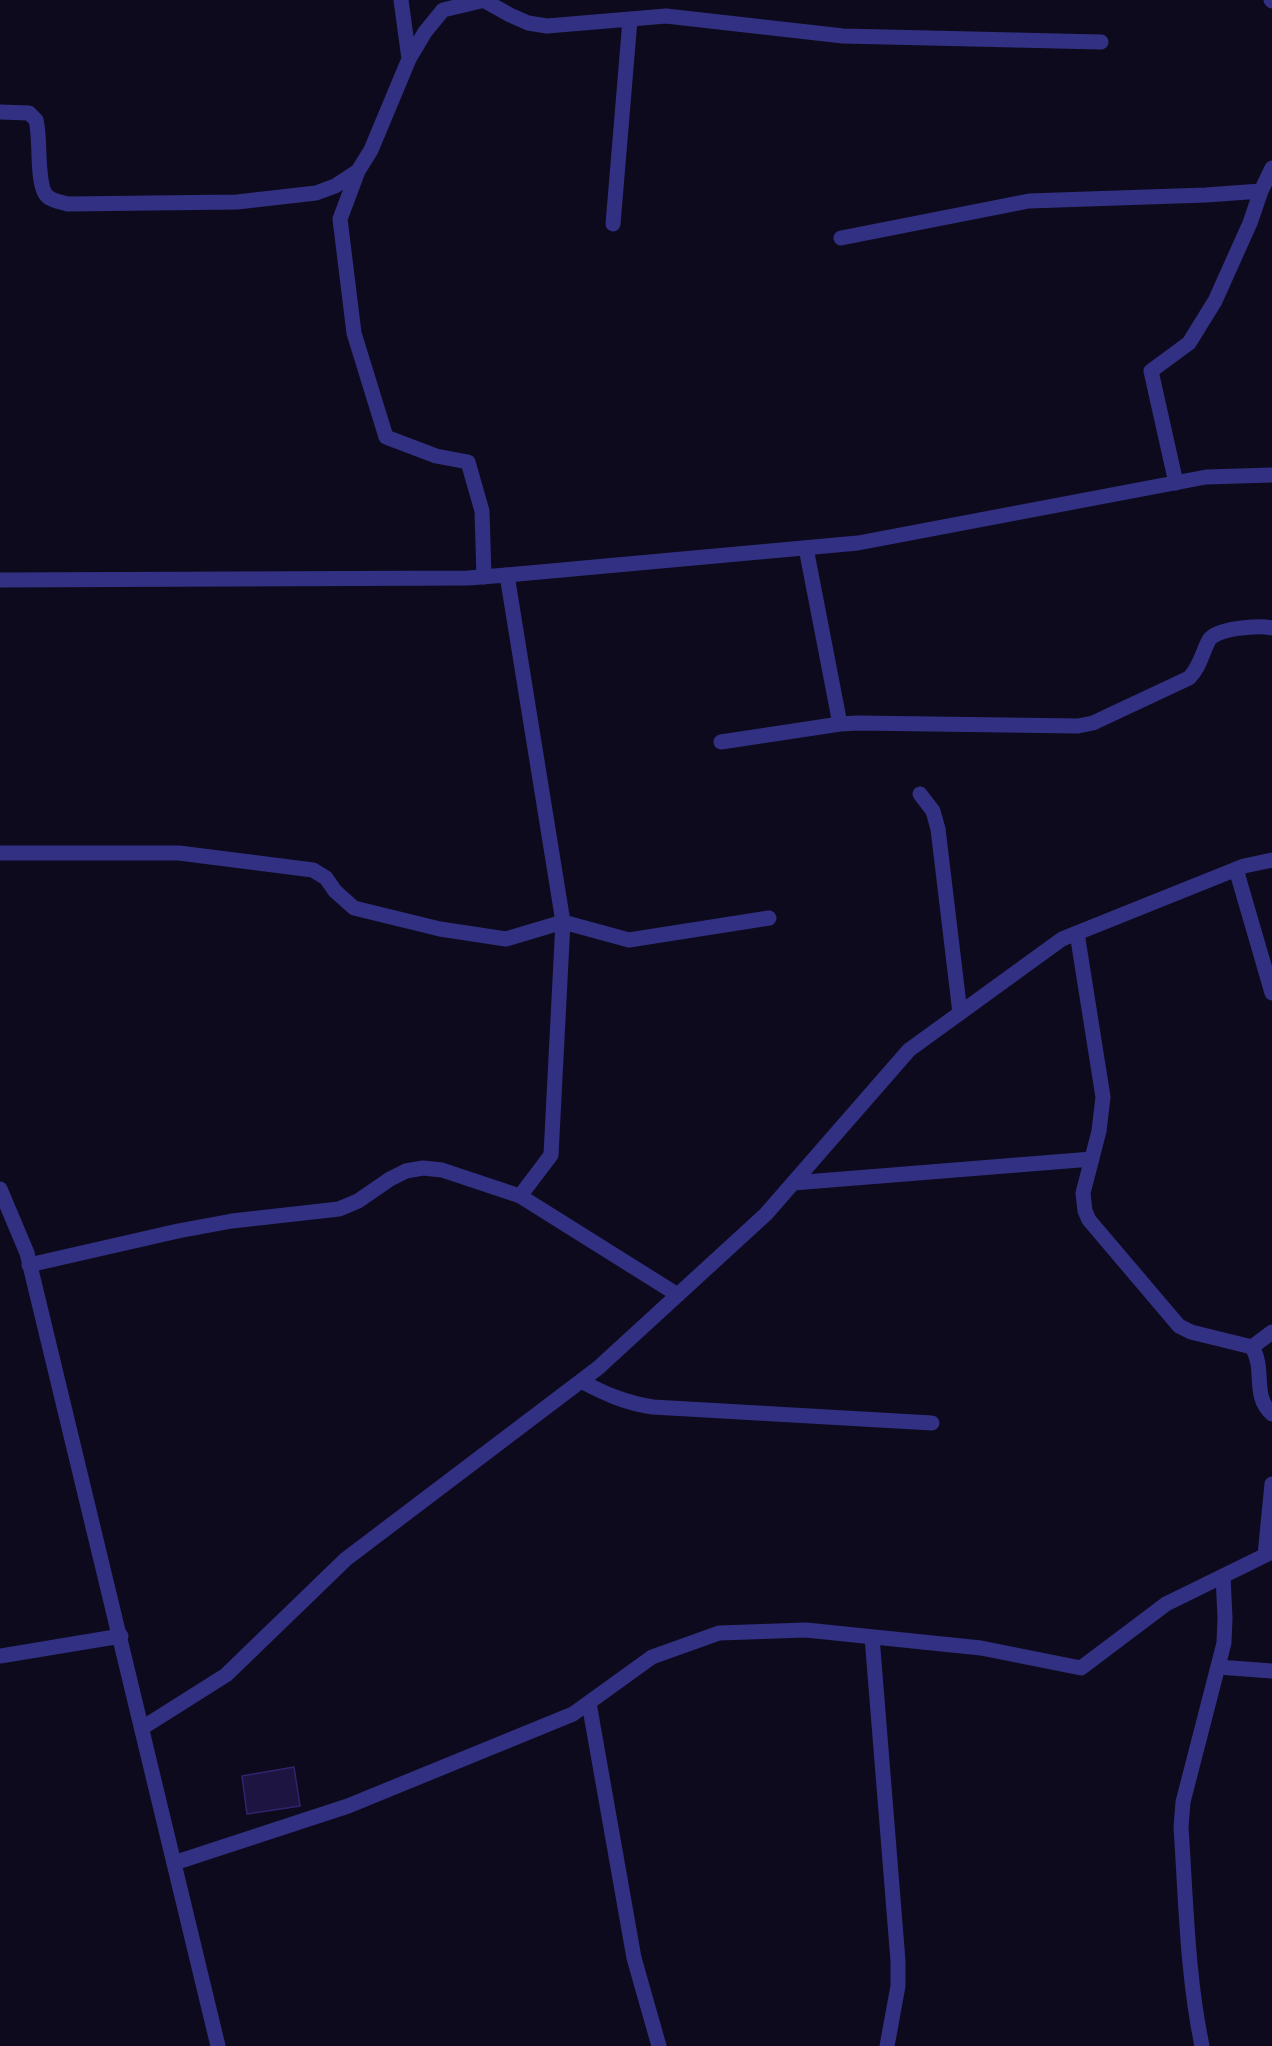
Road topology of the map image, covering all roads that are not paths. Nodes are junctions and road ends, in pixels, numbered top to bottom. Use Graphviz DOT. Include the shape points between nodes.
graph roads {
  1 [pos="402,0"];
  2 [pos="485,0"];
  3 [pos="630,20"];
  4 [pos="1101,42"];
  5 [pos="409,59"];
  6 [pos="0,112"];
  7 [pos="1272,168"];
  8 [pos="358,171"];
  9 [pos="1261,191"];
  10 [pos="613,224"];
  11 [pos="841,238"];
  12 [pos="1272,475"];
  13 [pos="1176,483"];
  14 [pos="807,548"];
  15 [pos="507,575"];
  16 [pos="484,577"];
  17 [pos="0,580"];
  18 [pos="1272,628"];
  19 [pos="840,724"];
  20 [pos="721,742"];
  21 [pos="920,794"];
  22 [pos="0,853"];
  23 [pos="1272,860"];
  24 [pos="1236,869"];
  25 [pos="769,918"];
  26 [pos="562,922"];
  27 [pos="1077,933"];
  28 [pos="1272,993"];
  29 [pos="960,1014"];
  30 [pos="1092,1159"];
  31 [pos="793,1183"];
  32 [pos="0,1189"];
  33 [pos="520,1196"];
  34 [pos="30,1265"];
  35 [pos="678,1295"];
  36 [pos="1272,1332"];
  37 [pos="1252,1347"];
  38 [pos="581,1381"];
  39 [pos="1272,1414"];
  40 [pos="932,1423"];
  41 [pos="1272,1484"];
  42 [pos="1269,1554"];
  43 [pos="1223,1576"];
  44 [pos="121,1636"];
  45 [pos="872,1636"];
  46 [pos="0,1656"];
  47 [pos="1218,1667"];
  48 [pos="1272,1671"];
  49 [pos="589,1703"];
  50 [pos="142,1728"];
  51 [pos="174,1863"];
  52 [pos="218,2046"];
  53 [pos="659,2046"];
  54 [pos="886,2046"];
  55 [pos="1202,2046"];
  1 -- 5 [label="street"];
  2 -- 3 [label="street" via="528,23 548,26"];
  2 -- 5 [label="street" via="443,10 424,32"];
  3 -- 4 [label="street" via="666,16 843,36"];
  3 -- 10 [label="street"];
  5 -- 8 [label="street" via="371,150"];
  6 -- 8 [label="street" via="29,113 36,120 46,195 68,204 237,202 316,193"];
  7 -- 9 [label="street"];
  8 -- 16 [label="street" via="339,219 354,333 386,437 436,456 468,462 482,511"];
  9 -- 11 [label="street" via="1029,201"];
  9 -- 13 [label="street" via="1215,301 1189,343 1151,371"];
  12 -- 13 [label="street" via="1206,477"];
  13 -- 14 [label="street" via="858,543"];
  14 -- 15 [label="street"];
  14 -- 19 [label="street"];
  15 -- 16 [label="street"];
  15 -- 26 [label="street"];
  16 -- 17 [label="street"];
  18 -- 19 [label="street" via="1214,634 1190,678 1093,723 1065,727"];
  19 -- 20 [label="street"];
  21 -- 29 [label="street" via="933,811 938,829"];
  22 -- 26 [label="street" via="179,853 313,870 354,908 440,929 506,939"];
  23 -- 24 [label="street"];
  24 -- 27 [label="street"];
  24 -- 28 [label="street"];
  25 -- 26 [label="street" via="629,940"];
  26 -- 33 [label="street" via="551,1155"];
  27 -- 29 [label="street" via="1062,939"];
  27 -- 30 [label="street" via="1103,1097"];
  29 -- 31 [label="street" via="909,1050"];
  30 -- 31 [label="street"];
  30 -- 37 [label="street" via="1083,1193 1089,1220 1171,1317 1191,1332"];
  31 -- 35 [label="street" via="766,1214"];
  32 -- 34 [label="street"];
  33 -- 34 [label="street" via="423,1167 390,1179 339,1209 232,1221"];
  33 -- 35 [label="street"];
  34 -- 44 [label="street"];
  35 -- 38 [label="street"];
  36 -- 37 [label="street"];
  37 -- 39 [label="street" via="1257,1357 1260,1399"];
  38 -- 40 [label="street" via="614,1398 653,1407"];
  38 -- 50 [label="street" via="346,1559 226,1675"];
  41 -- 42 [label="street"];
  42 -- 43 [label="street"];
  43 -- 45 [label="street" via="1166,1604 1081,1668 981,1648"];
  43 -- 47 [label="street" via="1224,1643"];
  44 -- 46 [label="street"];
  44 -- 50 [label="street"];
  45 -- 49 [label="street" via="806,1630 719,1633 652,1657"];
  45 -- 54 [label="street" via="898,1961 898,1986"];
  47 -- 48 [label="street"];
  47 -- 55 [label="street" via="1183,1802 1181,1827 1191,1975"];
  49 -- 51 [label="street" via="573,1714 348,1806"];
  49 -- 53 [label="street" via="633,1958"];
  50 -- 51 [label="street"];
  51 -- 52 [label="street"];
}
